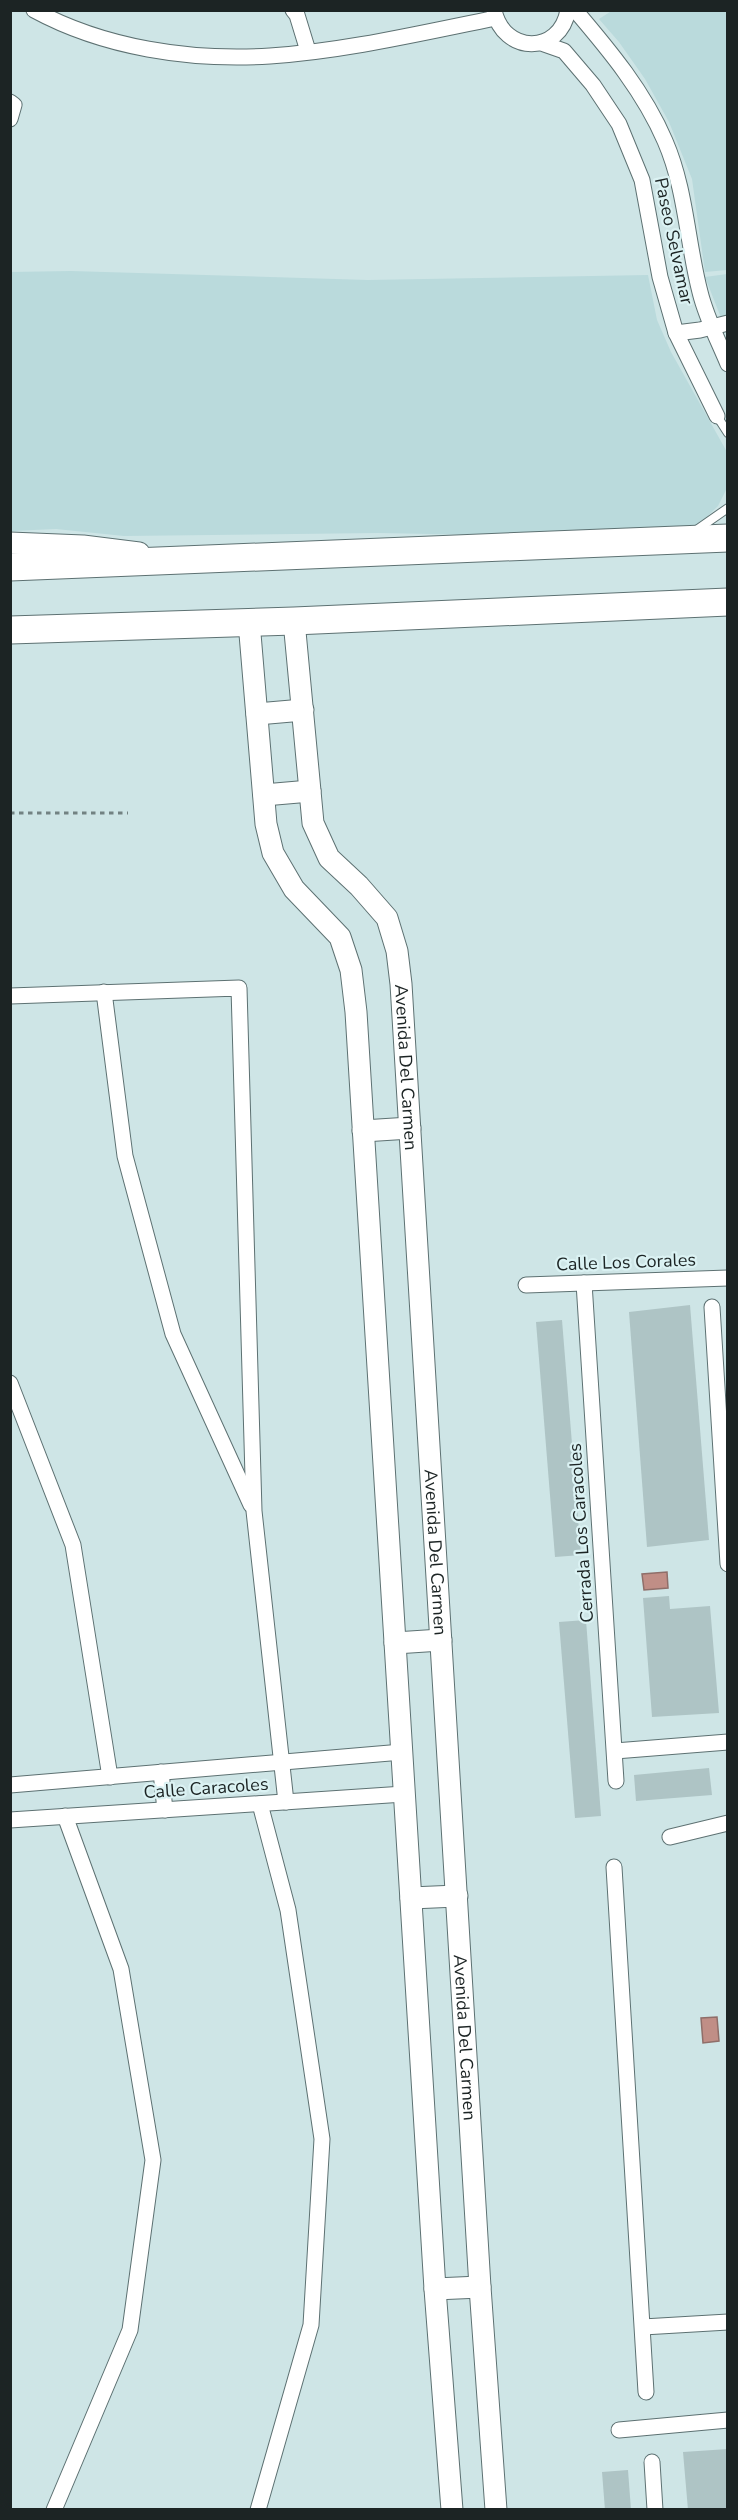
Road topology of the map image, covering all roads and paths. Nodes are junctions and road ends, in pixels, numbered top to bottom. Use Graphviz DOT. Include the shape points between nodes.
graph roads {
  1 [pos="34,10"];
  2 [pos="293,10"];
  3 [pos="568,10"];
  4 [pos="575,10"];
  5 [pos="495,14"];
  6 [pos="544,44"];
  7 [pos="308,51"];
  8 [pos="10,102"];
  9 [pos="10,119"];
  10 [pos="728,323"];
  11 [pos="711,327"];
  12 [pos="676,333"];
  13 [pos="728,364"];
  14 [pos="717,416"];
  15 [pos="728,434"];
  16 [pos="728,508"];
  17 [pos="728,538"];
  18 [pos="684,539"];
  19 [pos="10,543"];
  20 [pos="178,561"];
  21 [pos="10,567"];
  22 [pos="728,602"];
  23 [pos="294,621"];
  24 [pos="249,622"];
  25 [pos="10,630"];
  26 [pos="303,710"];
  27 [pos="257,714"];
  28 [pos="310,791"];
  29 [pos="264,795"];
  30 [pos="10,813"];
  31 [pos="128,813"];
  32 [pos="104,992"];
  33 [pos="10,996"];
  34 [pos="410,1128"];
  35 [pos="363,1131"];
  36 [pos="728,1278"];
  37 [pos="584,1283"];
  38 [pos="526,1285"];
  39 [pos="712,1307"];
  40 [pos="10,1383"];
  41 [pos="254,1511"];
  42 [pos="728,1564"];
  43 [pos="441,1640"];
  44 [pos="395,1643"];
  45 [pos="728,1742"];
  46 [pos="615,1750"];
  47 [pos="402,1752"];
  48 [pos="283,1762"];
  49 [pos="161,1772"];
  50 [pos="110,1777"];
  51 [pos="616,1781"];
  52 [pos="10,1785"];
  53 [pos="404,1794"];
  54 [pos="286,1802"];
  55 [pos="260,1804"];
  56 [pos="165,1810"];
  57 [pos="65,1816"];
  58 [pos="10,1820"];
  59 [pos="728,1823"];
  60 [pos="670,1838"];
  61 [pos="614,1867"];
  62 [pos="457,1896"];
  63 [pos="411,1898"];
  64 [pos="480,2287"];
  65 [pos="435,2289"];
  66 [pos="728,2322"];
  67 [pos="643,2327"];
  68 [pos="646,2392"];
  69 [pos="728,2420"];
  70 [pos="620,2430"];
  71 [pos="652,2462"];
  72 [pos="54,2510"];
  73 [pos="258,2510"];
  74 [pos="452,2510"];
  75 [pos="496,2510"];
  76 [pos="655,2510"];
  1 -- 7 [label="street" via="103,40 152,49 237,56"];
  2 -- 7 [label="street"];
  3 -- 6 [label="street" via="559,32"];
  4 -- 11 [label="street, Paseo Selvamar" via="639,91 666,142"];
  5 -- 6 [label="street, Paseo Selvamar" via="502,30 511,38"];
  5 -- 7 [label="street" via="373,42"];
  6 -- 12 [label="street, Paseo Selvamar" via="564,51 619,124 642,180 660,277"];
  8 -- 9 [label="street" via="14,105"];
  10 -- 11 [label="street"];
  11 -- 12 [label="street"];
  11 -- 13 [label="street, Paseo Selvamar"];
  12 -- 14 [label="street, Paseo Selvamar"];
  14 -- 15 [label="lane, Paseo Selvamar"];
  16 -- 18 [label="lane"];
  17 -- 18 [label="highway"];
  18 -- 20 [label="highway"];
  19 -- 20 [label="main road" via="83,546"];
  20 -- 21 [label="highway"];
  22 -- 23 [label="highway"];
  23 -- 24 [label="highway"];
  23 -- 26 [label="main road, Avenida Del Carmen"];
  24 -- 25 [label="highway"];
  24 -- 27 [label="main road"];
  26 -- 27 [label="main road"];
  26 -- 28 [label="main road, Avenida Del Carmen"];
  27 -- 29 [label="main road"];
  28 -- 29 [label="main road"];
  28 -- 34 [label="main road, Avenida Del Carmen" via="313,823 329,858 387,918 397,951"];
  29 -- 35 [label="main road" via="273,854 294,889 340,937 351,970"];
  30 -- 31 [label="path"];
  32 -- 33 [label="street"];
  32 -- 41 [label="street" via="125,1156 173,1334"];
  32 -- 41 [label="street" via="239,988"];
  34 -- 35 [label="main road"];
  34 -- 43 [label="main road, Avenida Del Carmen"];
  35 -- 44 [label="main road"];
  36 -- 37 [label="street, Calle Los Corales"];
  37 -- 38 [label="street, Calle Los Corales"];
  37 -- 46 [label="street, Cerrada Los Caracoles"];
  39 -- 42 [label="street"];
  40 -- 50 [label="street" via="74,1545"];
  41 -- 48 [label="street"];
  43 -- 44 [label="main road"];
  43 -- 62 [label="main road, Avenida Del Carmen"];
  44 -- 47 [label="main road"];
  45 -- 46 [label="street"];
  46 -- 51 [label="street, Cerrada Los Caracoles"];
  47 -- 48 [label="street, Calle Caracoles"];
  47 -- 53 [label="main road"];
  48 -- 49 [label="street, Calle Caracoles"];
  48 -- 54 [label="street"];
  49 -- 50 [label="street, Calle Caracoles"];
  49 -- 56 [label="street"];
  50 -- 52 [label="street, Calle Caracoles"];
  53 -- 54 [label="street, Calle Caracoles"];
  53 -- 63 [label="main road"];
  54 -- 55 [label="street, Calle Caracoles"];
  55 -- 56 [label="street, Calle Caracoles"];
  55 -- 73 [label="street" via="288,1910 322,2139 310,2325"];
  56 -- 57 [label="street, Calle Caracoles"];
  57 -- 58 [label="street, Calle Caracoles"];
  57 -- 72 [label="street" via="121,1969 153,2160 130,2330"];
  59 -- 60 [label="street"];
  61 -- 67 [label="street"];
  62 -- 63 [label="main road"];
  62 -- 64 [label="main road, Avenida Del Carmen"];
  63 -- 65 [label="main road"];
  64 -- 65 [label="main road"];
  64 -- 75 [label="main road, Avenida Del Carmen"];
  65 -- 74 [label="main road"];
  66 -- 67 [label="street"];
  67 -- 68 [label="street"];
  69 -- 70 [label="street"];
  71 -- 76 [label="street"];
}
